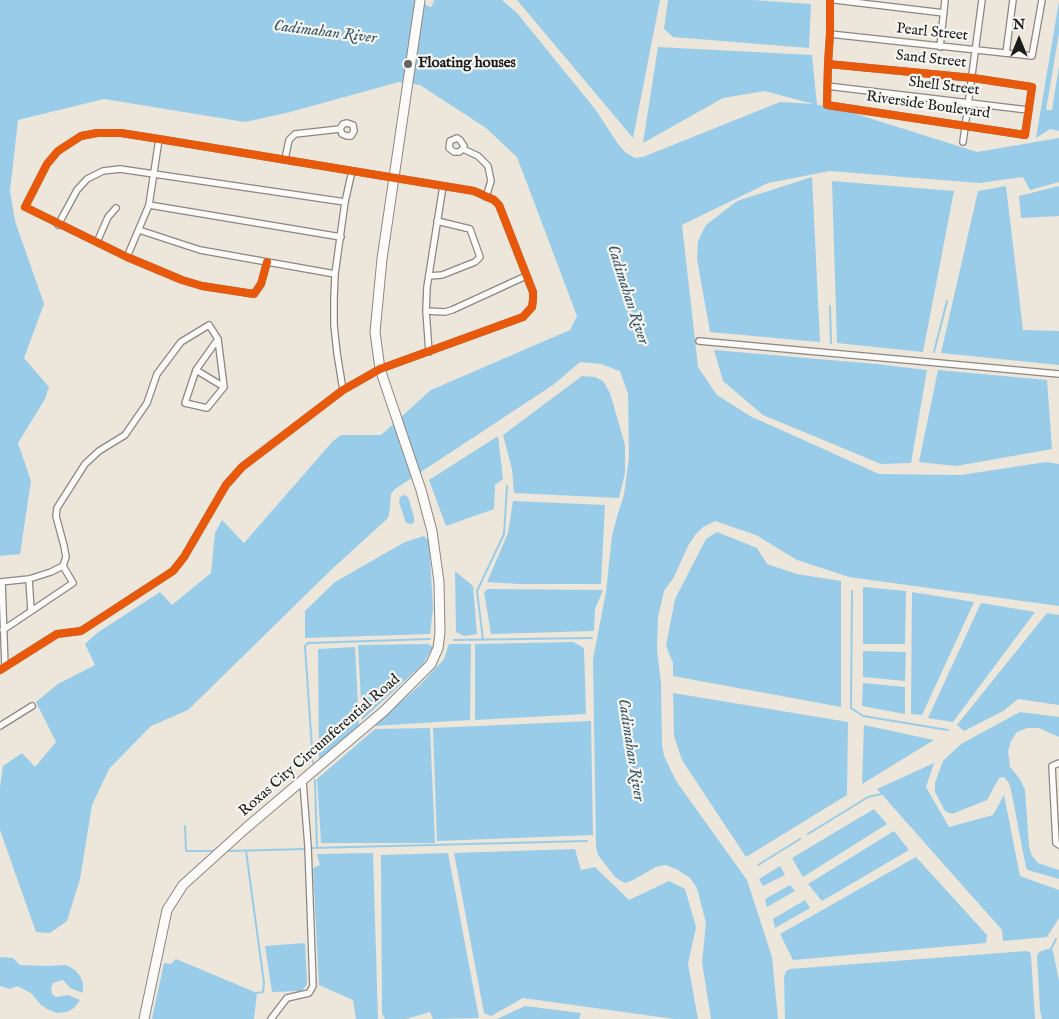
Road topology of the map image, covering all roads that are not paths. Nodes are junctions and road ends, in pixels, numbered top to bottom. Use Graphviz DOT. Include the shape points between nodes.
graph roads {
  1 [pos="420,0"];
  2 [pos="830,0"];
  3 [pos="835,0"];
  4 [pos="945,0"];
  5 [pos="982,0"];
  6 [pos="1013,0"];
  7 [pos="1042,0"];
  8 [pos="944,13"];
  9 [pos="830,34"];
  10 [pos="940,47"];
  11 [pos="976,50"];
  12 [pos="1006,53"];
  13 [pos="828,64"];
  14 [pos="972,78"];
  15 [pos="827,86"];
  16 [pos="969,102"];
  17 [pos="1028,110"];
  18 [pos="966,125"];
  19 [pos="340,129"];
  20 [pos="159,139"];
  21 [pos="964,142"];
  22 [pos="463,149"];
  23 [pos="286,159"];
  24 [pos="352,171"];
  25 [pos="154,174"];
  26 [pos="395,179"];
  27 [pos="443,186"];
  28 [pos="486,197"];
  29 [pos="345,202"];
  30 [pos="149,204"];
  31 [pos="116,208"];
  32 [pos="437,221"];
  33 [pos="58,225"];
  34 [pos="139,230"];
  35 [pos="341,237"];
  36 [pos="97,242"];
  37 [pos="127,257"];
  38 [pos="266,262"];
  39 [pos="335,274"];
  40 [pos="429,276"];
  41 [pos="526,276"];
  42 [pos="426,312"];
  43 [pos="218,339"];
  44 [pos="699,341"];
  45 [pos="429,352"];
  46 [pos="380,369"];
  47 [pos="196,370"];
  48 [pos="1059,374"];
  49 [pos="224,387"];
  50 [pos="343,390"];
  51 [pos="63,566"];
  52 [pos="29,579"];
  53 [pos="1,582"];
  54 [pos="31,611"];
  55 [pos="1,622"];
  56 [pos="3,630"];
  57 [pos="2,669"];
  58 [pos="32,706"];
  59 [pos="0,726"];
  60 [pos="1059,763"];
  61 [pos="303,782"];
  62 [pos="1059,845"];
  63 [pos="144,1019"];
  64 [pos="271,1019"];
  1 -- 26 [label="main road, Roxas City Circumferential Road"];
  2 -- 9 [label="street"];
  3 -- 8 [label="street"];
  4 -- 8 [label="street"];
  5 -- 11 [label="street"];
  6 -- 12 [label="street"];
  7 -- 12 [label="street, Pearl Street" via="1032,56"];
  8 -- 10 [label="street"];
  9 -- 10 [label="street, Pearl Street"];
  9 -- 13 [label="street"];
  10 -- 11 [label="street, Pearl Street"];
  11 -- 12 [label="street, Pearl Street"];
  11 -- 14 [label="street"];
  13 -- 14 [label="street, Sand Street"];
  13 -- 15 [label="street"];
  14 -- 16 [label="street"];
  14 -- 17 [label="street, Sand Street" via="1032,86"];
  15 -- 16 [label="street, Shell Street"];
  15 -- 18 [label="street, Riverside Boulevard" via="827,105"];
  16 -- 17 [label="street, Shell Street"];
  16 -- 18 [label="street"];
  17 -- 18 [label="street, Riverside Boulevard" via="1025,134"];
  18 -- 21 [label="street"];
  19 -- 23 [label="street" via="295,134 289,140"];
  20 -- 23 [label="street"];
  20 -- 25 [label="street"];
  20 -- 33 [label="street" via="97,133 81,136 58,151 47,164 25,208"];
  22 -- 28 [label="street" via="478,156 488,166 491,181"];
  23 -- 24 [label="street"];
  24 -- 26 [label="street"];
  24 -- 29 [label="street"];
  25 -- 29 [label="street"];
  25 -- 30 [label="street"];
  25 -- 33 [label="street" via="120,169 103,171 87,179 77,190"];
  26 -- 27 [label="street"];
  26 -- 46 [label="main road, Roxas City Circumferential Road" via="382,259 375,332"];
  27 -- 28 [label="street" via="474,191"];
  27 -- 32 [label="street"];
  28 -- 41 [label="street" via="499,205"];
  29 -- 35 [label="street"];
  30 -- 34 [label="street"];
  30 -- 35 [label="street"];
  31 -- 36 [label="street" via="108,217"];
  32 -- 40 [label="street"];
  32 -- 40 [label="street" via="470,229 480,257 442,275"];
  33 -- 36 [label="street"];
  34 -- 37 [label="street"];
  34 -- 38 [label="street" via="200,250"];
  35 -- 39 [label="street"];
  36 -- 37 [label="street"];
  37 -- 38 [label="street" via="202,286 254,294 261,284"];
  38 -- 39 [label="street"];
  39 -- 50 [label="street" via="334,325"];
  40 -- 42 [label="street"];
  41 -- 42 [label="street" via="452,310"];
  41 -- 45 [label="street" via="533,300 532,307 523,317"];
  42 -- 45 [label="street"];
  43 -- 47 [label="street"];
  43 -- 49 [label="street"];
  43 -- 51 [label="street" via="209,325 181,342 157,374 146,403 125,435 85,464 57,508 66,557"];
  44 -- 48 [label="street"];
  45 -- 46 [label="street"];
  46 -- 50 [label="street"];
  46 -- 61 [label="main road, Roxas City Circumferential Road" via="432,531 439,582 438,648 431,664 391,705"];
  47 -- 49 [label="street"];
  47 -- 49 [label="street" via="185,403 206,408"];
  50 -- 57 [label="street" via="242,467 226,485 173,571 81,631 57,634"];
  51 -- 52 [label="street"];
  51 -- 54 [label="street" via="73,583"];
  52 -- 53 [label="street"];
  52 -- 54 [label="street"];
  53 -- 55 [label="street"];
  54 -- 56 [label="street"];
  55 -- 56 [label="street"];
  56 -- 57 [label="street"];
  58 -- 59 [label="street"];
  60 -- 62 [label="street" via="1052,766 1056,843"];
  61 -- 63 [label="main road, Roxas City Circumferential Road" via="246,828 183,886 168,910"];
  61 -- 64 [label="street" via="313,986 309,993 287,998"];
}
